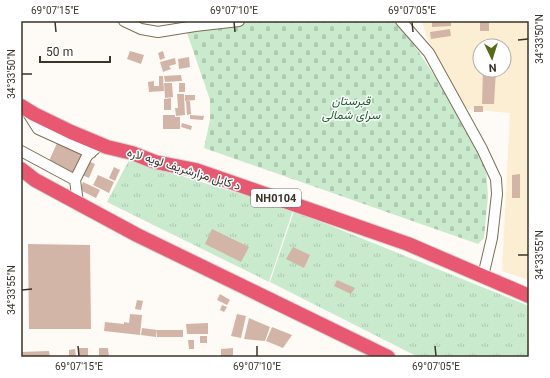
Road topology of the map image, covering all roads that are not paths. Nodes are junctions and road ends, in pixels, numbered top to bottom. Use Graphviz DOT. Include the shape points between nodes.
graph roads {
  1 [pos="124,21"];
  2 [pos="239,21"];
  3 [pos="402,21"];
  4 [pos="23,107"];
  5 [pos="95,148"];
  6 [pos="21,150"];
  7 [pos="21,169"];
  8 [pos="75,180"];
  9 [pos="78,203"];
  10 [pos="483,276"];
  11 [pos="529,296"];
  12 [pos="388,357"];
  1 -- 2 [label="street" via="142,29 158,32"];
  3 -- 10 [label="street" via="429,53 496,179 497,194 492,238"];
  4 -- 5 [label="highway, د کابل مزارشریف لویه لاره / NH0104" via="71,132"];
  5 -- 8 [label="street" via="87,156"];
  5 -- 10 [label="highway, د کابل مزارشریف لویه لاره / NH0104" via="132,153 155,162 196,170 408,244"];
  6 -- 8 [label="street"];
  7 -- 9 [label="highway" via="35,180"];
  8 -- 9 [label="street"];
  9 -- 12 [label="highway" via="137,235"];
  10 -- 11 [label="highway, د کابل مزارشریف لویه لاره / NH0104"];
}
